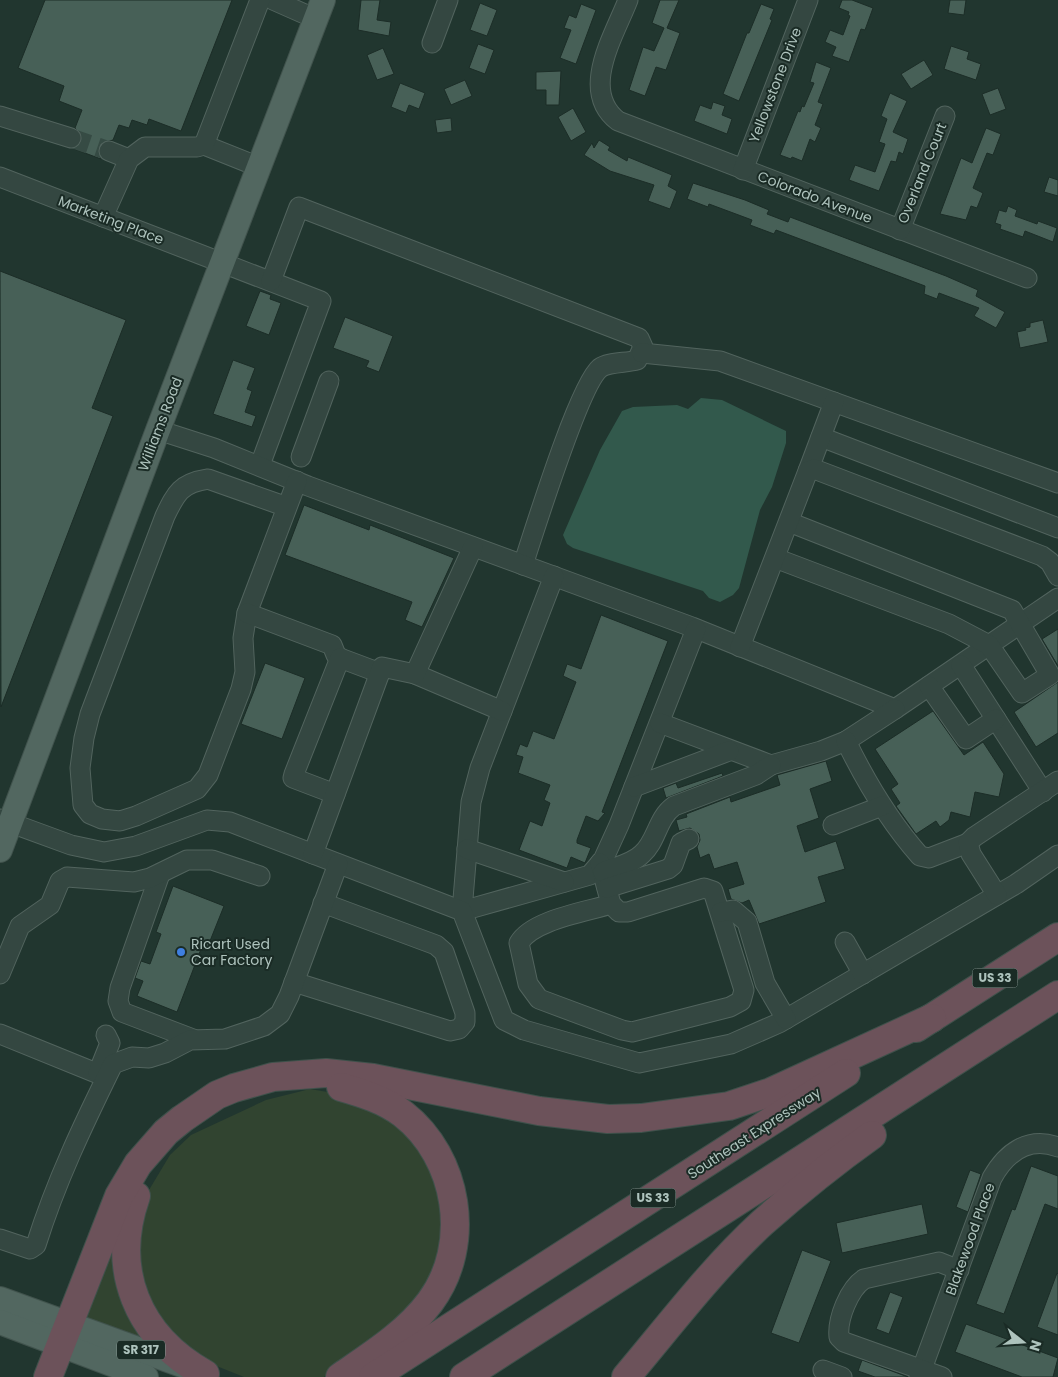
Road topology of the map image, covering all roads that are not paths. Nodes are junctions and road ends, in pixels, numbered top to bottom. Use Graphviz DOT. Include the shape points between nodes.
graph roads {
  1 [pos="260,0"];
  2 [pos="273,0"];
  3 [pos="448,0"];
  4 [pos="628,0"];
  5 [pos="808,0"];
  6 [pos="320,10"];
  7 [pos="432,43"];
  8 [pos="0,116"];
  9 [pos="945,116"];
  10 [pos="71,138"];
  11 [pos="204,145"];
  12 [pos="108,151"];
  13 [pos="129,159"];
  14 [pos="259,167"];
  15 [pos="743,170"];
  16 [pos="0,178"];
  17 [pos="103,217"];
  18 [pos="900,230"];
  19 [pos="222,263"];
  20 [pos="1027,278"];
  21 [pos="271,281"];
  22 [pos="642,353"];
  23 [pos="329,381"];
  24 [pos="834,402"];
  25 [pos="158,430"];
  26 [pos="821,437"];
  27 [pos="301,457"];
  28 [pos="260,465"];
  29 [pos="808,471"];
  30 [pos="297,481"];
  31 [pos="1058,483"];
  32 [pos="287,507"];
  33 [pos="789,522"];
  34 [pos="1058,528"];
  35 [pos="473,547"];
  36 [pos="774,558"];
  37 [pos="523,565"];
  38 [pos="554,576"];
  39 [pos="1058,576"];
  40 [pos="1058,598"];
  41 [pos="247,614"];
  42 [pos="1021,624"];
  43 [pos="696,629"];
  44 [pos="990,645"];
  45 [pos="740,646"];
  46 [pos="340,658"];
  47 [pos="961,665"];
  48 [pos="380,673"];
  49 [pos="415,674"];
  50 [pos="929,686"];
  51 [pos="895,709"];
  52 [pos="502,711"];
  53 [pos="996,719"];
  54 [pos="660,723"];
  55 [pos="846,741"];
  56 [pos="729,751"];
  57 [pos="771,765"];
  58 [pos="1050,786"];
  59 [pos="634,787"];
  60 [pos="335,794"];
  61 [pos="882,806"];
  62 [pos="5,821"];
  63 [pos="833,825"];
  64 [pos="689,839"];
  65 [pos="968,843"];
  66 [pos="467,849"];
  67 [pos="0,850"];
  68 [pos="313,854"];
  69 [pos="1058,855"];
  70 [pos="338,864"];
  71 [pos="160,874"];
  72 [pos="260,876"];
  73 [pos="564,882"];
  74 [pos="605,882"];
  75 [pos="997,895"];
  76 [pos="323,903"];
  77 [pos="462,912"];
  78 [pos="721,912"];
  79 [pos="1058,937"];
  80 [pos="845,942"];
  81 [pos="0,974"];
  82 [pos="863,974"];
  83 [pos="294,982"];
  84 [pos="1058,995"];
  85 [pos="932,1018"];
  86 [pos="786,1019"];
  87 [pos="1017,1021"];
  88 [pos="0,1034"];
  89 [pos="106,1035"];
  90 [pos="193,1039"];
  91 [pos="102,1075"];
  92 [pos="1058,1147"];
  93 [pos="0,1240"];
  94 [pos="958,1270"];
  95 [pos="0,1299"];
  96 [pos="0,1322"];
  97 [pos="64,1334"];
  98 [pos="823,1370"];
  99 [pos="921,1373"];
  100 [pos="209,1375"];
  101 [pos="48,1377"];
  102 [pos="146,1377"];
  103 [pos="340,1377"];
  104 [pos="373,1377"];
  105 [pos="464,1377"];
  106 [pos="626,1377"];
  107 [pos="842,1377"];
  108 [pos="942,1377"];
  1 -- 11 [label="street"];
  2 -- 6 [label="street"];
  3 -- 7 [label="street"];
  4 -- 15 [label="street, Colorado Avenue" via="599,81 600,97 606,110 626,125"];
  5 -- 15 [label="street, Yellowstone Drive"];
  6 -- 14 [label="main road, Williams Road"];
  8 -- 10 [label="street"];
  9 -- 18 [label="street, Overland Court"];
  11 -- 13 [label="street" via="145,147"];
  11 -- 14 [label="street"];
  12 -- 13 [label="street"];
  13 -- 17 [label="street"];
  14 -- 19 [label="main road, Williams Road"];
  15 -- 18 [label="street, Colorado Avenue"];
  16 -- 17 [label="street, Marketing Place"];
  17 -- 19 [label="street, Marketing Place"];
  18 -- 20 [label="street, Colorado Avenue"];
  19 -- 21 [label="street, Marketing Place"];
  19 -- 25 [label="main road, Williams Road"];
  21 -- 22 [label="street" via="299,207 633,335 639,338"];
  21 -- 28 [label="street, Marketing Place" via="321,301"];
  22 -- 24 [label="street" via="720,361"];
  22 -- 37 [label="street" via="637,360 603,366 590,380"];
  23 -- 27 [label="street"];
  24 -- 26 [label="street"];
  24 -- 31 [label="street"];
  25 -- 28 [label="street"];
  25 -- 62 [label="main road, Williams Road"];
  26 -- 29 [label="street"];
  26 -- 34 [label="street"];
  28 -- 30 [label="street"];
  29 -- 33 [label="street"];
  29 -- 39 [label="street" via="814,469 1042,556"];
  30 -- 32 [label="street"];
  30 -- 35 [label="street"];
  32 -- 41 [label="street"];
  32 -- 41 [label="street" via="208,479 177,491 90,714 80,768 83,805 90,814 120,821 136,816 197,789 208,775 241,689 245,672 242,638"];
  33 -- 36 [label="street"];
  33 -- 42 [label="street" via="1012,610"];
  35 -- 37 [label="street"];
  35 -- 49 [label="street"];
  36 -- 44 [label="street" via="949,624"];
  36 -- 45 [label="street"];
  37 -- 38 [label="street"];
  38 -- 43 [label="street"];
  38 -- 52 [label="street"];
  40 -- 42 [label="street"];
  41 -- 46 [label="street" via="332,645"];
  42 -- 44 [label="street"];
  42 -- 44 [label="street" via="1050,675 1022,693"];
  43 -- 45 [label="street"];
  43 -- 54 [label="street"];
  44 -- 47 [label="street"];
  45 -- 51 [label="street"];
  46 -- 48 [label="street"];
  46 -- 60 [label="street" via="293,778"];
  47 -- 50 [label="street"];
  47 -- 53 [label="street"];
  48 -- 49 [label="street" via="382,667"];
  48 -- 60 [label="street"];
  49 -- 52 [label="street"];
  50 -- 51 [label="street"];
  50 -- 53 [label="street" via="966,739"];
  51 -- 55 [label="street"];
  52 -- 66 [label="street" via="471,802"];
  53 -- 58 [label="street"];
  54 -- 56 [label="street"];
  54 -- 59 [label="street"];
  55 -- 57 [label="street"];
  55 -- 61 [label="street" via="866,783"];
  56 -- 57 [label="street"];
  56 -- 59 [label="street"];
  57 -- 74 [label="street" via="756,775 674,806 666,812 643,854 625,864"];
  58 -- 65 [label="street"];
  59 -- 74 [label="street" via="619,825"];
  60 -- 68 [label="street"];
  61 -- 63 [label="street"];
  61 -- 65 [label="street" via="920,856 929,858"];
  62 -- 67 [label="main road, Williams Road"];
  62 -- 68 [label="street" via="72,845 104,852 136,846 207,820 230,822"];
  64 -- 74 [label="street" via="681,843 673,865 668,869"];
  65 -- 75 [label="street" via="971,854"];
  66 -- 73 [label="street"];
  66 -- 77 [label="street"];
  68 -- 70 [label="street"];
  69 -- 75 [label="street"];
  70 -- 76 [label="street"];
  70 -- 77 [label="street"];
  71 -- 72 [label="street" via="187,860 212,860"];
  71 -- 81 [label="street" via="134,882 67,877 60,881 50,905 20,926"];
  71 -- 90 [label="street" via="118,1001 122,1012"];
  73 -- 74 [label="street" via="590,875"];
  73 -- 77 [label="street"];
  74 -- 78 [label="street" via="619,912 704,888 713,891"];
  74 -- 78 [label="street" via="535,926 524,934 519,943 528,984 539,998 632,1032 730,1007 742,1001 744,990"];
  75 -- 82 [label="street"];
  76 -- 83 [label="street"];
  76 -- 83 [label="street" via="436,945 444,952 465,1022 459,1029 450,1030"];
  77 -- 86 [label="street" via="504,1020 524,1030 639,1063 731,1044"];
  78 -- 86 [label="street" via="733,910 747,922 764,983"];
  79 -- 85 [label="highway, Southeast Expressway / US 33"];
  80 -- 82 [label="street"];
  82 -- 86 [label="street"];
  83 -- 90 [label="street" via="280,1014 264,1026 225,1039"];
  84 -- 87 [label="highway"];
  85 -- 97 [label="highway" via="772,1092 728,1106 651,1118 608,1119 539,1111 373,1078 326,1073 283,1075 234,1088 217,1095 182,1119 138,1164 119,1196"];
  85 -- 104 [label="highway, Southeast Expressway / US 33"];
  87 -- 105 [label="highway"];
  87 -- 106 [label="highway" via="968,1065 836,1160 761,1224 712,1275"];
  88 -- 91 [label="street"];
  89 -- 91 [label="street" via="110,1043"];
  90 -- 91 [label="street" via="149,1058 132,1057 113,1064"];
  91 -- 93 [label="street" via="49,1201 36,1244 30,1249"];
  92 -- 94 [label="street, Blakewood Place" via="1041,1143 1028,1145 1017,1149 998,1167"];
  94 -- 99 [label="street, Blakewood Place"];
  94 -- 99 [label="street" via="939,1262 864,1279 852,1291 838,1330 839,1337 844,1342"];
  95 -- 97 [label="main road, SR 317"];
  96 -- 97 [label="main road, SR 317"];
  97 -- 100 [label="main road, SR 317"];
  97 -- 101 [label="highway"];
  97 -- 102 [label="main road, SR 317"];
  98 -- 107 [label="street"];
  99 -- 108 [label="street"];
  100 -- 103 [label="highway" via="167,1348 147,1323 136,1301 126,1263 125,1242 137,1193 148,1172 164,1153 206,1116 251,1095 290,1086 315,1085 340,1087 372,1097 414,1123 439,1156 454,1205 450,1258 433,1297 400,1333"];
}
